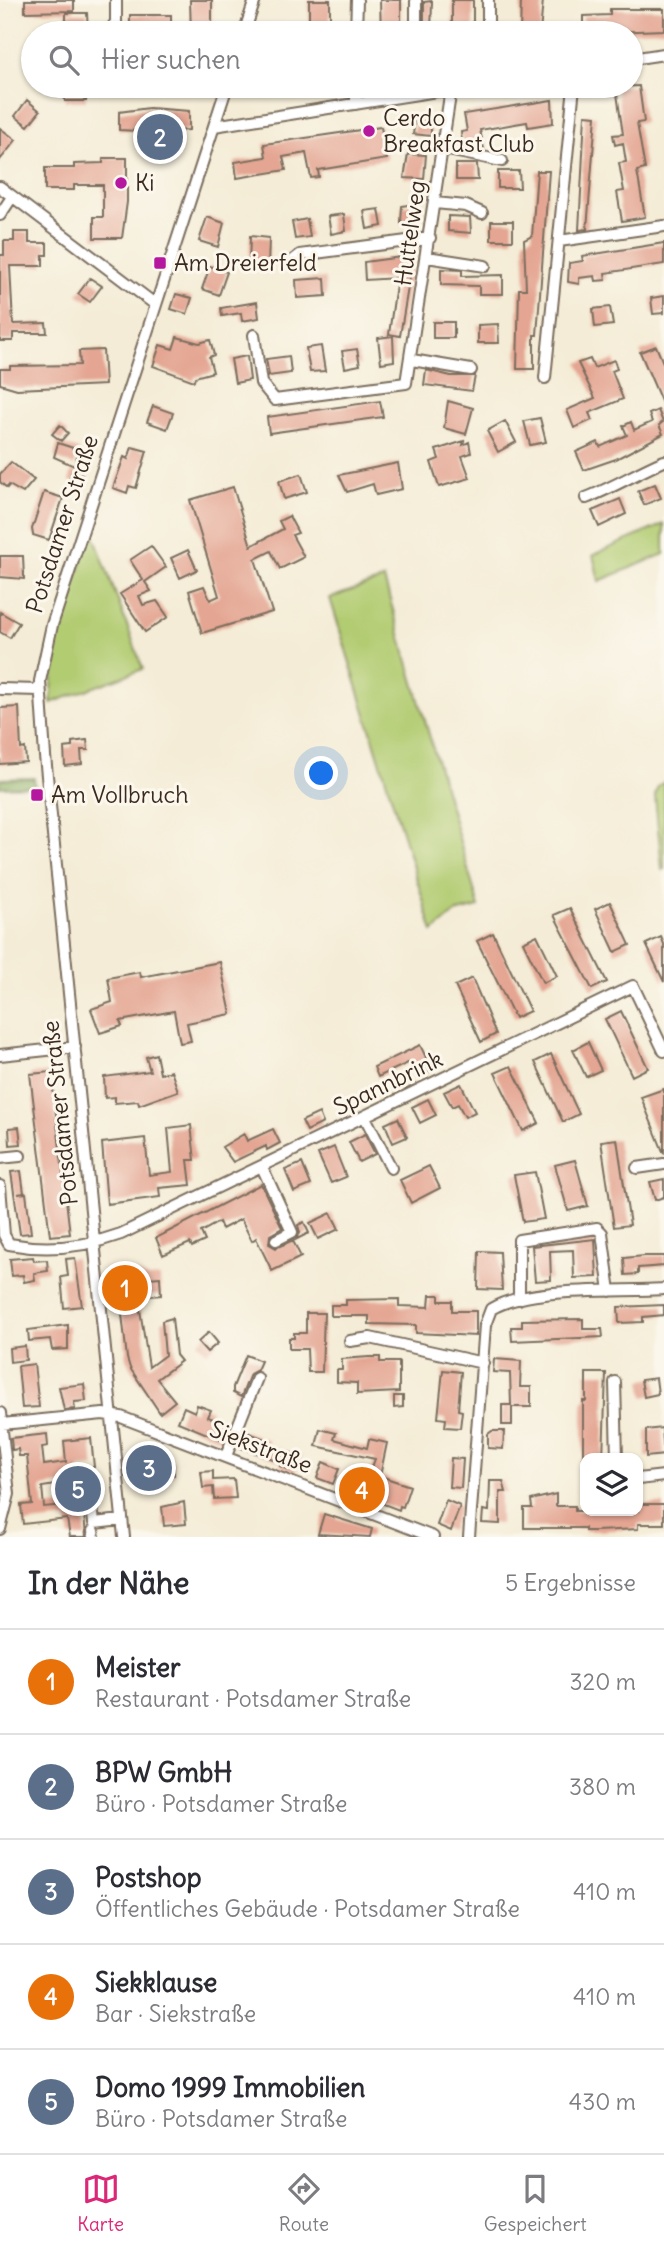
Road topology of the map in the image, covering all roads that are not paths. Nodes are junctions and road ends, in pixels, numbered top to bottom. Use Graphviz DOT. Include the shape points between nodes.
graph roads {
  1 [pos="116,0"];
  2 [pos="255,0"];
  3 [pos="356,0"];
  4 [pos="416,0"];
  5 [pos="488,0"];
  6 [pos="116,21"];
  7 [pos="248,21"];
  8 [pos="356,21"];
  9 [pos="416,21"];
  10 [pos="488,21"];
  11 [pos="664,54"];
  12 [pos="643,58"];
  13 [pos="223,98"];
  14 [pos="356,98"];
  15 [pos="381,98"];
  16 [pos="450,98"];
  17 [pos="573,98"];
  18 [pos="356,104"];
  19 [pos="214,127"];
  20 [pos="443,149"];
  21 [pos="502,161"];
  22 [pos="0,187"];
  23 [pos="12,197"];
  24 [pos="435,204"];
  25 [pos="482,213"];
  26 [pos="0,215"];
  27 [pos="664,226"];
  28 [pos="430,238"];
  29 [pos="559,241"];
  30 [pos="427,257"];
  31 [pos="291,262"];
  32 [pos="485,266"];
  33 [pos="156,304"];
  34 [pos="254,335"];
  35 [pos="412,360"];
  36 [pos="471,370"];
  37 [pos="545,377"];
  38 [pos="664,461"];
  39 [pos="586,498"];
  40 [pos="0,689"];
  41 [pos="40,690"];
  42 [pos="75,1047"];
  43 [pos="664,1051"];
  44 [pos="0,1055"];
  45 [pos="365,1117"];
  46 [pos="20,1156"];
  47 [pos="0,1158"];
  48 [pos="664,1164"];
  49 [pos="262,1167"];
  50 [pos="638,1167"];
  51 [pos="391,1168"];
  52 [pos="0,1186"];
  53 [pos="276,1240"];
  54 [pos="95,1242"];
  55 [pos="664,1289"];
  56 [pos="610,1292"];
  57 [pos="519,1299"];
  58 [pos="350,1340"];
  59 [pos="483,1363"];
  60 [pos="257,1378"];
  61 [pos="615,1382"];
  62 [pos="112,1415"];
  63 [pos="1,1419"];
  64 [pos="617,1453"];
  65 [pos="226,1456"];
  66 [pos="664,1476"];
  67 [pos="89,1478"];
  68 [pos="643,1478"];
  69 [pos="122,1520"];
  70 [pos="0,1529"];
  71 [pos="124,1537"];
  72 [pos="433,1537"];
  73 [pos="469,1537"];
  1 -- 6 [label="street"];
  2 -- 7 [label="street"];
  3 -- 8 [label="street"];
  4 -- 9 [label="street"];
  5 -- 10 [label="street"];
  11 -- 12 [label="street"];
  13 -- 19 [label="street, Potsdamer Straße"];
  14 -- 18 [label="street"];
  15 -- 18 [label="street"];
  16 -- 20 [label="street, Huttelweg"];
  17 -- 29 [label="street"];
  18 -- 19 [label="street"];
  19 -- 33 [label="street, Potsdamer Straße"];
  20 -- 21 [label="street"];
  20 -- 24 [label="street, Huttelweg"];
  22 -- 23 [label="street"];
  23 -- 26 [label="street"];
  23 -- 33 [label="street"];
  24 -- 25 [label="street" via="466,206"];
  24 -- 28 [label="street, Huttelweg"];
  27 -- 29 [label="street"];
  28 -- 30 [label="street, Huttelweg"];
  28 -- 31 [label="street" via="300,255"];
  29 -- 37 [label="street"];
  30 -- 32 [label="street"];
  30 -- 35 [label="street, Huttelweg"];
  33 -- 41 [label="street, Potsdamer Straße" via="52,625"];
  34 -- 35 [label="street, Huttelweg" via="261,383 275,400 406,383"];
  35 -- 36 [label="street"];
  38 -- 39 [label="street"];
  40 -- 41 [label="street"];
  41 -- 42 [label="street, Potsdamer Straße"];
  42 -- 44 [label="street"];
  42 -- 54 [label="street, Potsdamer Straße"];
  43 -- 45 [label="street, Spannbrink" via="633,986"];
  45 -- 49 [label="street, Spannbrink"];
  45 -- 51 [label="street"];
  46 -- 47 [label="street"];
  48 -- 50 [label="street"];
  49 -- 53 [label="street" via="292,1233"];
  49 -- 54 [label="street, Spannbrink"];
  52 -- 54 [label="street" via="4,1235 9,1244 46,1248"];
  54 -- 62 [label="street, Potsdamer Straße"];
  55 -- 56 [label="street"];
  56 -- 57 [label="street"];
  56 -- 57 [label="street" via="602,1233 597,1228 519,1240"];
  57 -- 59 [label="street" via="497,1305 488,1314"];
  58 -- 59 [label="street" via="370,1338"];
  59 -- 73 [label="street"];
  60 -- 65 [label="street"];
  61 -- 64 [label="street"];
  62 -- 63 [label="street"];
  62 -- 65 [label="street, Siekstraße"];
  62 -- 69 [label="street, Potsdamer Straße"];
  63 -- 70 [label="street" via="9,1494"];
  65 -- 72 [label="street, Siekstraße"];
  66 -- 68 [label="street"];
  67 -- 69 [label="street" via="94,1523"];
  69 -- 71 [label="street, Potsdamer Straße"];
}
